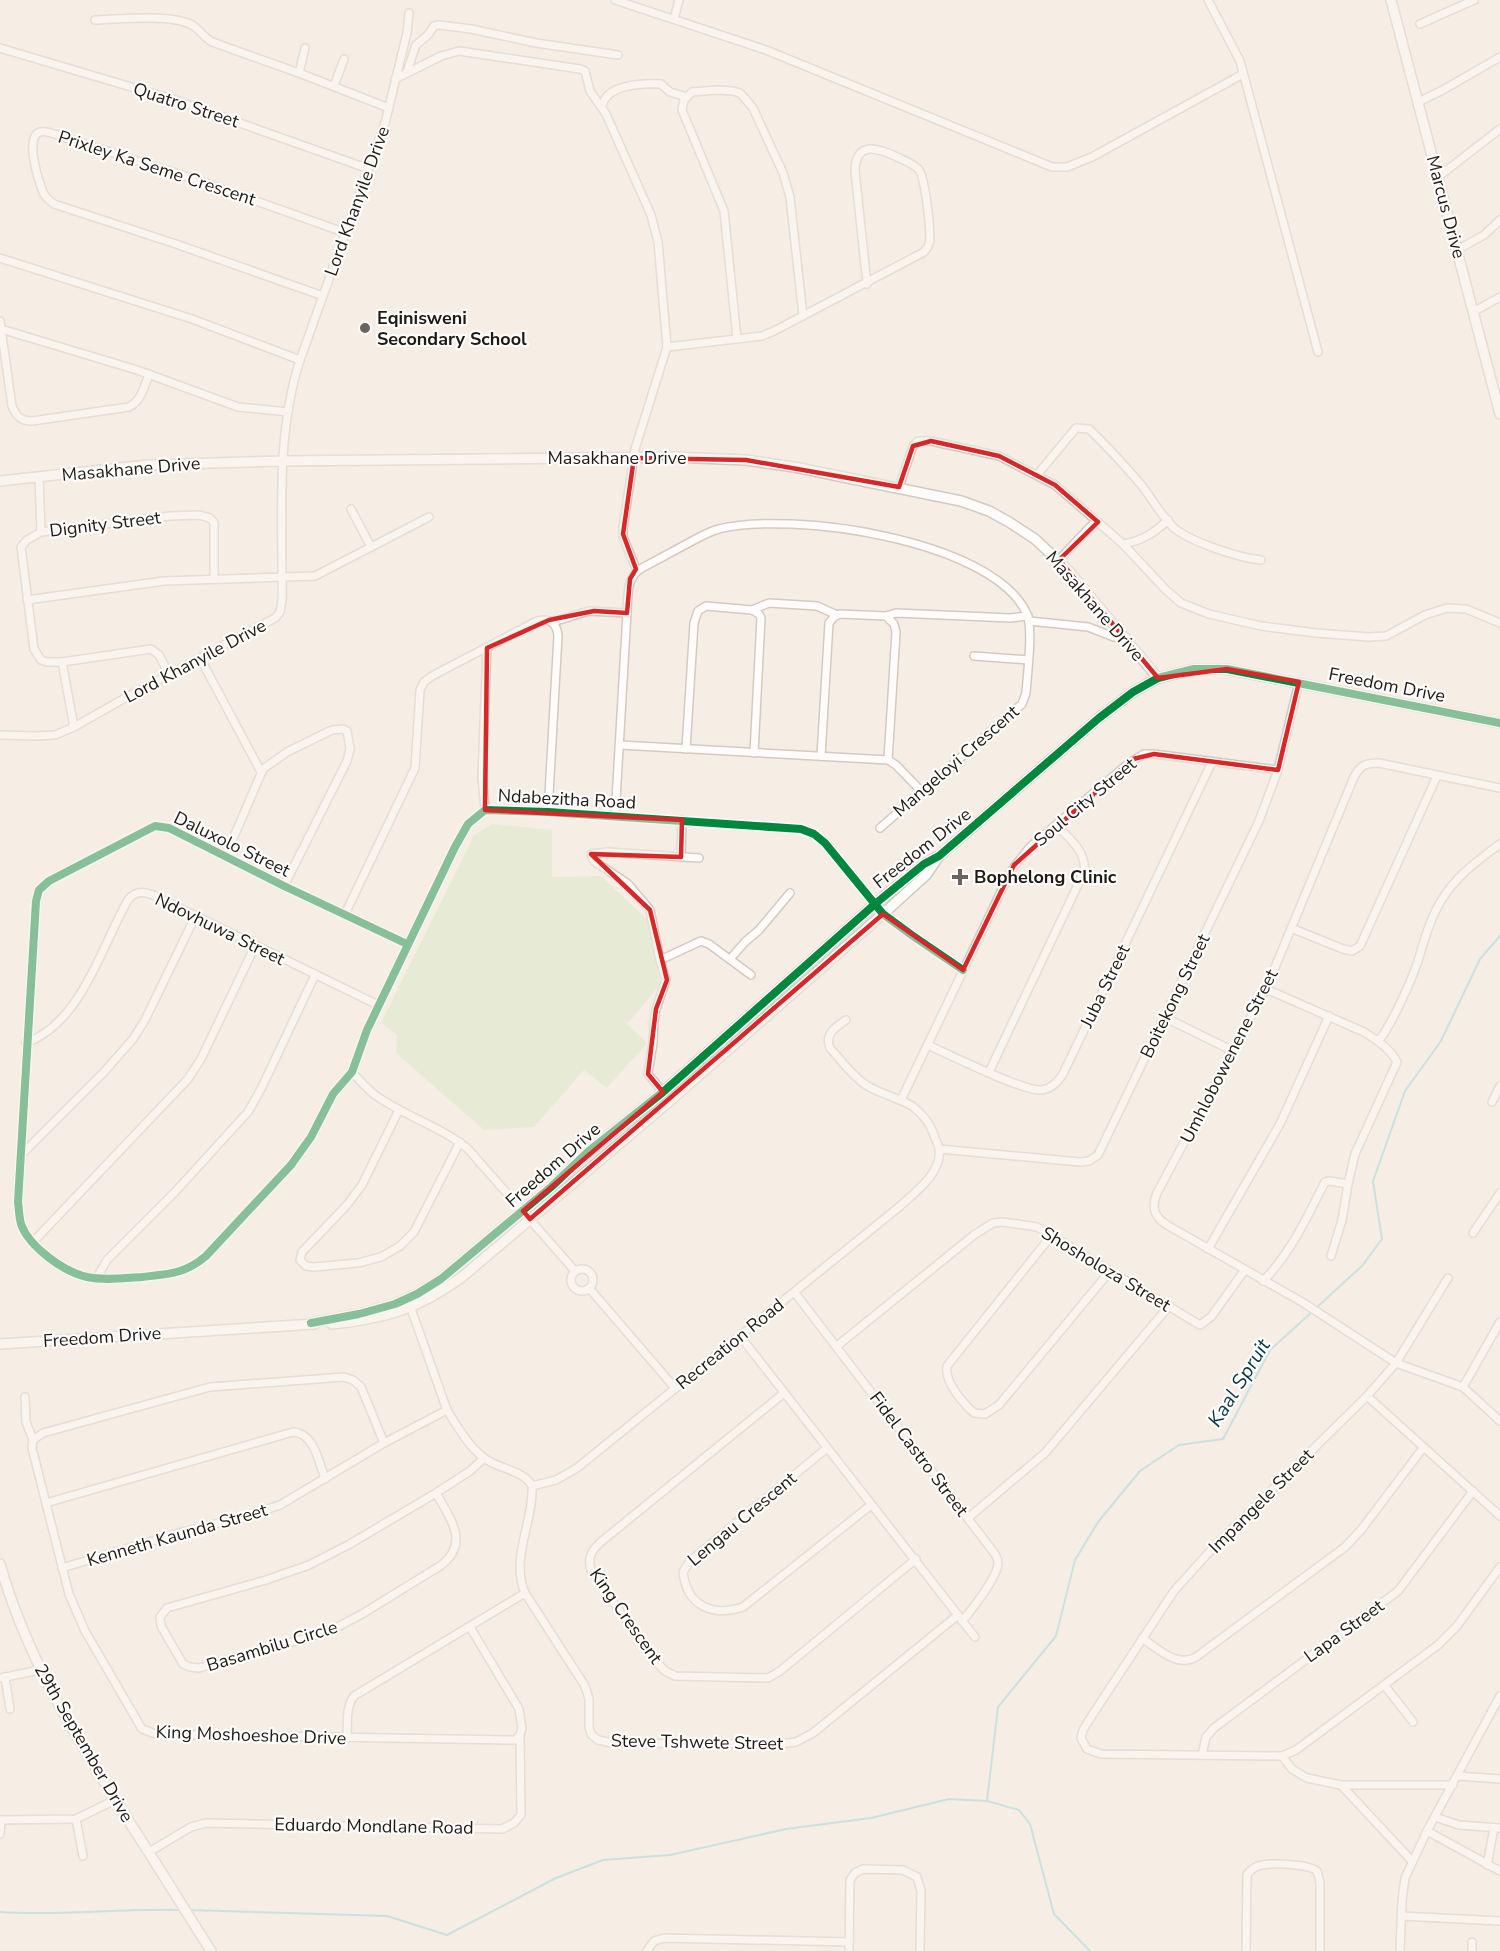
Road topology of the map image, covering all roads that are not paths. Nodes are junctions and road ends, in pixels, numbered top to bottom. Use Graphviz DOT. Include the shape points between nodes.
graph roads {
  1 [pos="615,0"];
  2 [pos="679,0"];
  3 [pos="1208,0"];
  4 [pos="1391,0"];
  5 [pos="1474,0"];
  6 [pos="409,14"];
  7 [pos="674,19"];
  8 [pos="95,20"];
  9 [pos="1420,24"];
  10 [pos="0,48"];
  11 [pos="305,48"];
  12 [pos="618,55"];
  13 [pos="1500,57"];
  14 [pos="344,59"];
  15 [pos="407,72"];
  16 [pos="299,73"];
  17 [pos="1244,74"];
  18 [pos="395,79"];
  19 [pos="334,86"];
  20 [pos="687,97"];
  21 [pos="1418,102"];
  22 [pos="602,107"];
  23 [pos="389,108"];
  24 [pos="1500,129"];
  25 [pos="369,169"];
  26 [pos="1438,177"];
  27 [pos="1500,220"];
  28 [pos="346,233"];
  29 [pos="1457,250"];
  30 [pos="0,258"];
  31 [pos="867,284"];
  32 [pos="323,296"];
  33 [pos="1500,297"];
  34 [pos="1473,312"];
  35 [pos="803,316"];
  36 [pos="1,325"];
  37 [pos="737,339"];
  38 [pos="667,347"];
  39 [pos="1318,352"];
  40 [pos="300,360"];
  41 [pos="149,374"];
  42 [pos="288,412"];
  43 [pos="1500,414"];
  44 [pos="634,458"];
  45 [pos="283,461"];
  46 [pos="1037,475"];
  47 [pos="39,477"];
  48 [pos="0,481"];
  49 [pos="899,487"];
  50 [pos="351,509"];
  51 [pos="429,518"];
  52 [pos="1168,520"];
  53 [pos="1098,522"];
  54 [pos="41,532"];
  55 [pos="1123,544"];
  56 [pos="371,547"];
  57 [pos="1059,560"];
  58 [pos="1261,560"];
  59 [pos="637,571"];
  60 [pos="282,576"];
  61 [pos="214,579"];
  62 [pos="27,600"];
  63 [pos="752,610"];
  64 [pos="627,613"];
  65 [pos="837,615"];
  66 [pos="885,616"];
  67 [pos="1028,618"];
  68 [pos="553,622"];
  69 [pos="1500,623"];
  70 [pos="1126,637"];
  71 [pos="487,648"];
  72 [pos="974,656"];
  73 [pos="200,658"];
  74 [pos="1028,660"];
  75 [pos="62,662"];
  76 [pos="169,674"];
  77 [pos="1158,678"];
  78 [pos="1299,682"];
  79 [pos="1500,723"];
  80 [pos="74,727"];
  81 [pos="0,735"];
  82 [pos="620,745"];
  83 [pos="686,749"];
  84 [pos="754,753"];
  85 [pos="821,756"];
  86 [pos="888,760"];
  87 [pos="1212,762"];
  88 [pos="1278,770"];
  89 [pos="261,772"];
  90 [pos="1437,776"];
  91 [pos="1500,788"];
  92 [pos="922,792"];
  93 [pos="485,810"];
  94 [pos="548,812"];
  95 [pos="615,817"];
  96 [pos="682,820"];
  97 [pos="1057,826"];
  98 [pos="880,828"];
  99 [pos="1500,844"];
  100 [pos="226,855"];
  101 [pos="939,856"];
  102 [pos="681,857"];
  103 [pos="699,858"];
  104 [pos="284,886"];
  105 [pos="790,893"];
  106 [pos="875,904"];
  107 [pos="345,914"];
  108 [pos="883,914"];
  109 [pos="195,917"];
  110 [pos="1291,928"];
  111 [pos="407,944"];
  112 [pos="255,946"];
  113 [pos="730,959"];
  114 [pos="660,960"];
  115 [pos="963,970"];
  116 [pos="315,975"];
  117 [pos="751,975"];
  118 [pos="1266,989"];
  119 [pos="378,1005"];
  120 [pos="1329,1016"];
  121 [pos="1164,1017"];
  122 [pos="846,1020"];
  123 [pos="1376,1040"];
  124 [pos="27,1043"];
  125 [pos="928,1045"];
  126 [pos="1233,1051"];
  127 [pos="352,1072"];
  128 [pos="989,1072"];
  129 [pos="1500,1086"];
  130 [pos="663,1092"];
  131 [pos="902,1100"];
  132 [pos="1492,1102"];
  133 [pos="399,1110"];
  134 [pos="460,1142"];
  135 [pos="939,1149"];
  136 [pos="22,1154"];
  137 [pos="1348,1184"];
  138 [pos="1500,1193"];
  139 [pos="523,1211"];
  140 [pos="530,1219"];
  141 [pos="1473,1233"];
  142 [pos="1052,1236"];
  143 [pos="33,1242"];
  144 [pos="1208,1249"];
  145 [pos="1331,1256"];
  146 [pos="575,1271"];
  147 [pos="1110,1271"];
  148 [pos="1244,1271"];
  149 [pos="1448,1278"];
  150 [pos="96,1279"];
  151 [pos="1263,1281"];
  152 [pos="589,1288"];
  153 [pos="795,1293"];
  154 [pos="409,1303"];
  155 [pos="1168,1306"];
  156 [pos="1500,1322"];
  157 [pos="741,1336"];
  158 [pos="0,1344"];
  159 [pos="837,1346"];
  160 [pos="1396,1363"];
  161 [pos="1463,1387"];
  162 [pos="675,1388"];
  163 [pos="784,1393"];
  164 [pos="1367,1396"];
  165 [pos="25,1397"];
  166 [pos="447,1410"];
  167 [pos="1500,1421"];
  168 [pos="33,1440"];
  169 [pos="384,1443"];
  170 [pos="827,1448"];
  171 [pos="1424,1448"];
  172 [pos="484,1458"];
  173 [pos="326,1479"];
  174 [pos="532,1486"];
  175 [pos="1473,1491"];
  176 [pos="436,1492"];
  177 [pos="46,1503"];
  178 [pos="871,1505"];
  179 [pos="1500,1516"];
  180 [pos="968,1518"];
  181 [pos="916,1559"];
  182 [pos="0,1564"];
  183 [pos="1500,1567"];
  184 [pos="62,1568"];
  185 [pos="525,1593"];
  186 [pos="960,1618"];
  187 [pos="470,1627"];
  188 [pos="975,1637"];
  189 [pos="1142,1638"];
  190 [pos="40,1670"];
  191 [pos="2,1678"];
  192 [pos="1385,1686"];
  193 [pos="1500,1696"];
  194 [pos="10,1709"];
  195 [pos="1413,1722"];
  196 [pos="520,1735"];
  197 [pos="348,1738"];
  198 [pos="1202,1755"];
  199 [pos="1282,1756"];
  200 [pos="1458,1776"];
  201 [pos="1500,1779"];
  202 [pos="1341,1785"];
  203 [pos="1453,1785"];
  204 [pos="116,1800"];
  205 [pos="1435,1817"];
  206 [pos="76,1819"];
  207 [pos="0,1820"];
  208 [pos="1497,1828"];
  209 [pos="1427,1831"];
  210 [pos="0,1834"];
  211 [pos="149,1852"];
  212 [pos="83,1856"];
  213 [pos="1413,1861"];
  214 [pos="1487,1865"];
  215 [pos="1500,1871"];
  216 [pos="1401,1916"];
  217 [pos="1500,1921"];
  218 [pos="849,1942"];
  219 [pos="1472,1942"];
  220 [pos="211,1951"];
  221 [pos="647,1951"];
  222 [pos="849,1951"];
  223 [pos="920,1951"];
  224 [pos="1246,1951"];
  225 [pos="1320,1951"];
  226 [pos="1400,1951"];
  227 [pos="1472,1951"];
  1 -- 7 [label="street"];
  2 -- 7 [label="street"];
  3 -- 17 [label="street"];
  4 -- 21 [label="street, Marcus Drive"];
  5 -- 9 [label="street"];
  6 -- 18 [label="street, Lord Khanyile Drive"];
  7 -- 17 [label="street" via="766,50 1052,167 1067,167 1092,157"];
  8 -- 16 [label="street" via="181,21 195,26 212,42"];
  10 -- 25 [label="street, Quatro Street" via="175,100"];
  11 -- 16 [label="street"];
  12 -- 15 [label="street" via="438,25 416,45"];
  13 -- 21 [label="street"];
  14 -- 19 [label="street"];
  15 -- 18 [label="street"];
  15 -- 22 [label="street" via="459,51 580,69 586,72 590,91"];
  16 -- 19 [label="street"];
  17 -- 39 [label="street"];
  18 -- 23 [label="street, Lord Khanyile Drive"];
  19 -- 23 [label="street"];
  20 -- 22 [label="street" via="670,92 661,84 633,84 609,94"];
  20 -- 35 [label="street" via="699,91 733,91 743,95 753,108 790,197"];
  20 -- 37 [label="street" via="682,106 684,114 724,211"];
  21 -- 26 [label="street, Marcus Drive"];
  22 -- 38 [label="street" via="656,230"];
  23 -- 25 [label="street, Lord Khanyile Drive"];
  24 -- 26 [label="street"];
  25 -- 28 [label="street, Lord Khanyile Drive"];
  26 -- 29 [label="street, Marcus Drive"];
  27 -- 29 [label="street" via="1484,235"];
  28 -- 32 [label="street, Lord Khanyile Drive"];
  28 -- 32 [label="street, Prixley Ka Seme Crescent" via="63,137 42,132 33,140 40,185 54,204"];
  29 -- 34 [label="street, Marcus Drive"];
  30 -- 40 [label="street" via="183,316"];
  31 -- 31 [label="street" via="924,252 930,240 921,173 903,160 869,148 857,157 855,171"];
  31 -- 35 [label="street"];
  32 -- 40 [label="street, Lord Khanyile Drive"];
  33 -- 34 [label="street"];
  34 -- 43 [label="street, Marcus Drive"];
  35 -- 37 [label="street" via="767,334"];
  36 -- 41 [label="street"];
  36 -- 41 [label="street" via="12,406 25,421 129,407 141,396"];
  37 -- 38 [label="street"];
  38 -- 44 [label="street"];
  40 -- 42 [label="street, Lord Khanyile Drive"];
  41 -- 42 [label="street" via="238,407"];
  42 -- 45 [label="street, Lord Khanyile Drive"];
  44 -- 45 [label="street, Masakhane Drive"];
  44 -- 49 [label="street, Masakhane Drive" via="746,460"];
  44 -- 59 [label="street" via="623,534"];
  45 -- 47 [label="street, Masakhane Drive" via="147,465"];
  45 -- 60 [label="street, Lord Khanyile Drive"];
  46 -- 49 [label="street" via="999,456 921,441 913,446"];
  46 -- 52 [label="street" via="1076,428 1089,429 1121,461"];
  46 -- 53 [label="street" via="1056,485"];
  47 -- 48 [label="street, Masakhane Drive"];
  47 -- 54 [label="street"];
  49 -- 57 [label="street, Masakhane Drive" via="961,501 989,512 1028,534"];
  50 -- 56 [label="street"];
  51 -- 56 [label="street"];
  52 -- 55 [label="street" via="1152,534"];
  52 -- 58 [label="street" via="1187,536 1248,559"];
  53 -- 55 [label="street"];
  53 -- 57 [label="street"];
  54 -- 61 [label="street, Dignity Street" via="199,515 214,523"];
  54 -- 62 [label="street, Dignity Street" via="21,547"];
  55 -- 69 [label="street" via="1181,603 1261,626 1386,636 1447,608 1466,609"];
  56 -- 60 [label="street" via="320,574"];
  57 -- 70 [label="street, Masakhane Drive"];
  59 -- 64 [label="street" via="630,579"];
  59 -- 67 [label="street" via="718,529 815,525 909,542 956,557 1003,586"];
  60 -- 61 [label="street"];
  60 -- 73 [label="street, Lord Khanyile Drive" via="282,604 275,618"];
  61 -- 62 [label="street" via="164,581"];
  62 -- 75 [label="street, Dignity Street" via="37,656 47,662"];
  63 -- 65 [label="street" via="769,603 817,606"];
  63 -- 83 [label="street" via="706,606 697,614"];
  63 -- 84 [label="street" via="762,621"];
  64 -- 68 [label="street" via="589,611"];
  64 -- 82 [label="street"];
  65 -- 66 [label="street"];
  65 -- 85 [label="street" via="828,629"];
  66 -- 67 [label="street" via="896,613"];
  66 -- 86 [label="street" via="896,632"];
  67 -- 70 [label="street"];
  67 -- 74 [label="street, Mangeloyi Crescent"];
  68 -- 71 [label="street" via="541,620"];
  68 -- 94 [label="street" via="558,636"];
  70 -- 77 [label="street, Masakhane Drive"];
  71 -- 93 [label="street" via="482,776"];
  71 -- 107 [label="street" via="432,676 422,686 415,768"];
  72 -- 74 [label="street"];
  73 -- 76 [label="street, Lord Khanyile Drive"];
  73 -- 89 [label="street"];
  74 -- 92 [label="street, Mangeloyi Crescent" via="1026,693 1020,707"];
  75 -- 76 [label="street, Dignity Street" via="151,649"];
  75 -- 80 [label="street"];
  76 -- 80 [label="street, Lord Khanyile Drive"];
  77 -- 78 [label="street, Freedom Drive" via="1194,669 1227,669"];
  77 -- 101 [label="street, Freedom Drive" via="1100,718"];
  78 -- 79 [label="street, Freedom Drive"];
  78 -- 88 [label="street, Boitekong Street"];
  80 -- 81 [label="street, Lord Khanyile Drive" via="55,735"];
  82 -- 83 [label="street"];
  82 -- 95 [label="street"];
  83 -- 84 [label="street"];
  84 -- 85 [label="street"];
  85 -- 86 [label="street"];
  86 -- 92 [label="street"];
  87 -- 88 [label="street, Soul City Street"];
  87 -- 97 [label="street, Soul City Street" via="1144,754"];
  87 -- 128 [label="street, Juba Street" via="1060,1079 1049,1089 1036,1090"];
  88 -- 121 [label="street, Boitekong Street" via="1259,821"];
  89 -- 100 [label="street"];
  89 -- 104 [label="street" via="287,752 332,730 343,729 348,733 347,761"];
  90 -- 91 [label="street, Umhlobowenene Street"];
  90 -- 110 [label="street, Umhlobowenene Street" via="1379,763 1362,766"];
  90 -- 110 [label="street" via="1360,946 1352,951 1343,950"];
  92 -- 98 [label="street, Mangeloyi Crescent"];
  93 -- 94 [label="street, Ndabezitha Road"];
  93 -- 111 [label="street, Ndabezitha Road" via="465,828"];
  94 -- 95 [label="street, Ndabezitha Road"];
  95 -- 96 [label="street, Ndabezitha Road"];
  96 -- 102 [label="street"];
  96 -- 106 [label="street, Ndabezitha Road" via="807,831 825,843"];
  97 -- 115 [label="street, Soul City Street" via="1014,865"];
  97 -- 128 [label="street" via="1082,853 1084,872"];
  99 -- 123 [label="street" via="1473,864 1442,899 1397,1008 1384,1035"];
  100 -- 104 [label="street, Daluxolo Street"];
  100 -- 124 [label="street, Daluxolo Street" via="169,828 155,826 43,886 36,901"];
  101 -- 106 [label="street, Freedom Drive"];
  101 -- 108 [label="street, Freedom Drive" via="926,875"];
  102 -- 103 [label="street"];
  102 -- 114 [label="street" via="591,854 596,863 628,884 648,907"];
  104 -- 107 [label="street, Daluxolo Street"];
  105 -- 113 [label="street"];
  106 -- 108 [label="street, Ndabezitha Road"];
  106 -- 130 [label="street, Freedom Drive"];
  107 -- 111 [label="street, Daluxolo Street"];
  108 -- 115 [label="street, Ndabezitha Road"];
  108 -- 140 [label="street, Freedom Drive"];
  109 -- 112 [label="street, Ndovhuwa Street"];
  109 -- 124 [label="street, Ndovhuwa Street" via="153,895 135,893 125,905 84,989 59,1021"];
  109 -- 136 [label="street" via="134,1039"];
  110 -- 118 [label="street, Umhlobowenene Street"];
  111 -- 119 [label="street, Ndabezitha Road"];
  112 -- 116 [label="street, Ndovhuwa Street"];
  112 -- 143 [label="street" via="188,1079"];
  113 -- 114 [label="street" via="701,940"];
  113 -- 117 [label="street"];
  114 -- 130 [label="street" via="666,980 657,1005 648,1074"];
  115 -- 125 [label="street, Soul City Street"];
  116 -- 119 [label="street, Ndovhuwa Street"];
  116 -- 150 [label="street" via="248,1112 107,1260"];
  118 -- 120 [label="street"];
  118 -- 126 [label="street, Umhlobowenene Street"];
  119 -- 127 [label="street, Ndabezitha Road"];
  120 -- 123 [label="street"];
  120 -- 144 [label="street" via="1280,1124"];
  121 -- 126 [label="street"];
  121 -- 135 [label="street, Boitekong Street" via="1104,1145 1094,1158 1080,1162"];
  122 -- 131 [label="street" via="830,1033 830,1048 865,1084"];
  123 -- 137 [label="street" via="1394,1057 1396,1065 1359,1144"];
  124 -- 136 [label="street, Daluxolo Street"];
  125 -- 128 [label="street, Juba Street"];
  125 -- 131 [label="street, Soul City Street"];
  126 -- 144 [label="street, Umhlobowenene Street" via="1154,1201 1159,1219"];
  127 -- 133 [label="street" via="370,1091"];
  127 -- 150 [label="street, Daluxolo Street" via="333,1094 291,1165 198,1262 174,1273"];
  129 -- 132 [label="street"];
  130 -- 139 [label="street, Freedom Drive"];
  131 -- 135 [label="street" via="930,1126"];
  133 -- 134 [label="street"];
  133 -- 134 [label="street" via="362,1185 302,1252 303,1264 314,1267 370,1261 391,1253 414,1232"];
  134 -- 139 [label="street"];
  135 -- 153 [label="street, Recreation Road" via="935,1169 919,1189"];
  136 -- 143 [label="street, Daluxolo Street" via="19,1213 21,1225"];
  137 -- 145 [label="street"];
  137 -- 151 [label="street" via="1325,1182 1289,1248"];
  138 -- 141 [label="street"];
  139 -- 140 [label="street"];
  139 -- 154 [label="street, Freedom Drive"];
  140 -- 146 [label="street"];
  140 -- 154 [label="street, Freedom Drive" via="462,1277 437,1294"];
  142 -- 147 [label="street, Shosholoza Street"];
  142 -- 147 [label="street" via="947,1366 949,1382 974,1413 985,1414 999,1405"];
  142 -- 159 [label="street, Shosholoza Street" via="1031,1226 989,1224"];
  143 -- 150 [label="street, Daluxolo Street" via="67,1270"];
  144 -- 148 [label="street, Umhlobowenene Street"];
  146 -- 152 [label="street" via="583,1269 590,1273 593,1281"];
  146 -- 152 [label="street" via="573,1287 581,1291"];
  147 -- 155 [label="street, Shosholoza Street"];
  148 -- 151 [label="street, Umhlobowenene Street"];
  148 -- 155 [label="street, Shosholoza Street" via="1203,1324 1195,1324"];
  149 -- 160 [label="street, Impangele Street"];
  151 -- 160 [label="street, Umhlobowenene Street"];
  152 -- 162 [label="street"];
  153 -- 157 [label="street, Recreation Road"];
  153 -- 159 [label="street, Fidel Castro Street"];
  154 -- 158 [label="street, Freedom Drive" via="393,1314 329,1325 311,1323"];
  154 -- 166 [label="street"];
  155 -- 180 [label="street" via="1045,1453"];
  156 -- 161 [label="street"];
  157 -- 162 [label="street, Recreation Road"];
  157 -- 163 [label="street"];
  159 -- 180 [label="street, Fidel Castro Street"];
  160 -- 161 [label="street, Umhlobowenene Street"];
  160 -- 164 [label="street, Impangele Street"];
  161 -- 167 [label="street"];
  162 -- 174 [label="street, Recreation Road" via="577,1468 556,1480"];
  163 -- 170 [label="street"];
  163 -- 181 [label="street, King Crescent" via="591,1552 591,1570 650,1655 675,1676 768,1678"];
  164 -- 171 [label="street"];
  164 -- 189 [label="street, Impangele Street" via="1192,1570"];
  165 -- 168 [label="street, King Moshoeshoe Drive" via="26,1425"];
  166 -- 169 [label="street, Kenneth Kaunda Street"];
  166 -- 172 [label="street"];
  168 -- 169 [label="street" via="43,1433 210,1387 344,1377 361,1387"];
  168 -- 177 [label="street, King Moshoeshoe Drive"];
  169 -- 173 [label="street, Kenneth Kaunda Street"];
  170 -- 178 [label="street"];
  170 -- 178 [label="street, Lengau Crescent" via="690,1561 683,1572 685,1585 695,1600 715,1610 743,1607"];
  171 -- 175 [label="street"];
  171 -- 189 [label="street" via="1351,1541 1196,1657 1185,1662 1177,1660"];
  172 -- 174 [label="street" via="527,1479"];
  172 -- 176 [label="street, Basambilu Circle"];
  173 -- 177 [label="street" via="309,1439 293,1432"];
  173 -- 184 [label="street, Kenneth Kaunda Street" via="262,1512"];
  174 -- 185 [label="street, Steve Tshwete Street" via="520,1570"];
  175 -- 179 [label="street"];
  175 -- 198 [label="street, Lapa Street" via="1398,1591 1214,1728 1206,1737"];
  176 -- 176 [label="street, Basambilu Circle" via="309,1565 167,1608 160,1623 178,1657 187,1666 199,1668 327,1632 440,1566 452,1556 457,1538"];
  177 -- 184 [label="street, King Moshoeshoe Drive"];
  178 -- 181 [label="street"];
  180 -- 186 [label="street, Fidel Castro Street" via="995,1554 998,1565 978,1602"];
  181 -- 186 [label="street"];
  182 -- 190 [label="street, 29th September Drive"];
  183 -- 192 [label="street" via="1450,1633"];
  184 -- 197 [label="street, King Moshoeshoe Drive" via="85,1631 145,1732"];
  185 -- 186 [label="street, Steve Tshwete Street" via="585,1686 591,1734 612,1743 796,1742 813,1733"];
  185 -- 187 [label="street"];
  186 -- 188 [label="street"];
  187 -- 196 [label="street" via="519,1709"];
  187 -- 197 [label="street" via="354,1696 348,1709"];
  189 -- 198 [label="street, Impangele Street" via="1083,1730 1082,1744 1093,1753"];
  190 -- 191 [label="street"];
  190 -- 204 [label="street, 29th September Drive"];
  191 -- 194 [label="street"];
  192 -- 195 [label="street"];
  192 -- 199 [label="street"];
  193 -- 200 [label="street"];
  196 -- 197 [label="street, King Moshoeshoe Drive" via="514,1740"];
  196 -- 211 [label="street, Eduardo Mondlane Road" via="521,1815 502,1829 206,1823 191,1827"];
  198 -- 199 [label="street"];
  199 -- 202 [label="street" via="1298,1774"];
  200 -- 201 [label="street"];
  200 -- 203 [label="street"];
  202 -- 203 [label="street"];
  202 -- 213 [label="street"];
  203 -- 205 [label="street"];
  204 -- 206 [label="street"];
  204 -- 211 [label="street, 29th September Drive"];
  205 -- 208 [label="street"];
  205 -- 209 [label="street"];
  206 -- 207 [label="street"];
  206 -- 212 [label="street"];
  207 -- 210 [label="street"];
  208 -- 214 [label="street"];
  209 -- 213 [label="street"];
  209 -- 214 [label="street"];
  211 -- 220 [label="street, 29th September Drive"];
  213 -- 216 [label="street" via="1402,1889"];
  214 -- 215 [label="street"];
  216 -- 217 [label="street"];
  216 -- 226 [label="street"];
  218 -- 221 [label="street" via="664,1938 654,1941"];
  218 -- 222 [label="street"];
  218 -- 223 [label="street" via="852,1876 863,1869 903,1870 920,1881"];
  219 -- 227 [label="street"];
  224 -- 225 [label="street" via="1247,1875 1255,1867 1268,1864 1306,1866 1317,1871"];
}
